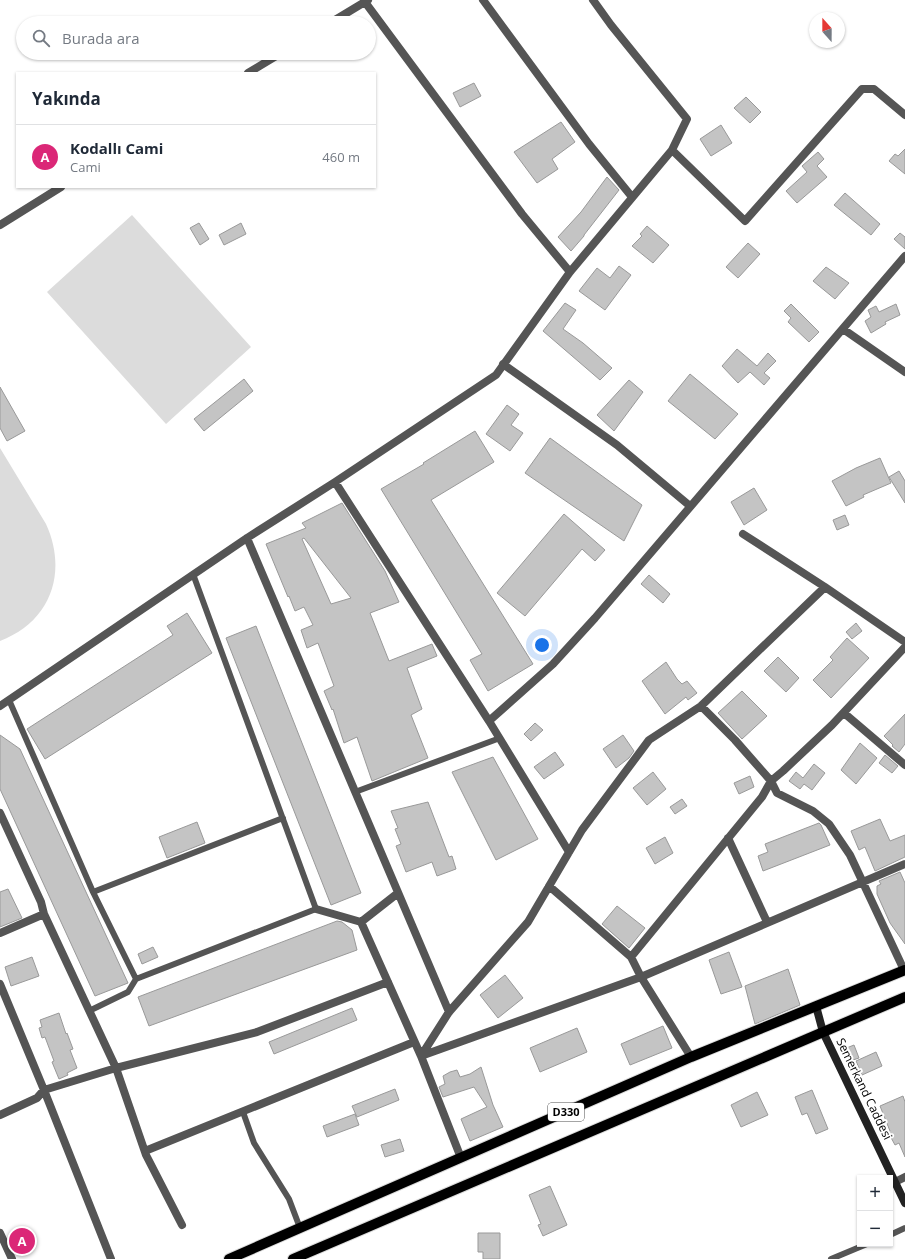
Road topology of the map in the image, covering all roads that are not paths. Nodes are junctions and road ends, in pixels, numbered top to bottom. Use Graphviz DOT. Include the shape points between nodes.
graph roads {
  1 [pos="483,0"];
  2 [pos="593,0"];
  3 [pos="366,1"];
  4 [pos="341,16"];
  5 [pos="269,60"];
  6 [pos="250,72"];
  7 [pos="905,115"];
  8 [pos="672,150"];
  9 [pos="59,188"];
  10 [pos="632,197"];
  11 [pos="0,225"];
  12 [pos="905,256"];
  13 [pos="570,272"];
  14 [pos="843,329"];
  15 [pos="503,364"];
  16 [pos="905,372"];
  17 [pos="335,482"];
  18 [pos="690,506"];
  19 [pos="743,534"];
  20 [pos="247,538"];
  21 [pos="194,574"];
  22 [pos="825,587"];
  23 [pos="905,642"];
  24 [pos="905,647"];
  25 [pos="9,700"];
  26 [pos="0,706"];
  27 [pos="701,706"];
  28 [pos="844,713"];
  29 [pos="489,720"];
  30 [pos="500,738"];
  31 [pos="905,765"];
  32 [pos="771,781"];
  33 [pos="355,792"];
  34 [pos="0,813"];
  35 [pos="283,818"];
  36 [pos="728,838"];
  37 [pos="569,852"];
  38 [pos="905,864"];
  39 [pos="862,882"];
  40 [pos="549,886"];
  41 [pos="93,892"];
  42 [pos="398,893"];
  43 [pos="316,909"];
  44 [pos="44,914"];
  45 [pos="361,922"];
  46 [pos="767,922"];
  47 [pos="0,933"];
  48 [pos="630,957"];
  49 [pos="905,970"];
  50 [pos="641,977"];
  51 [pos="136,979"];
  52 [pos="388,982"];
  53 [pos="0,984"];
  54 [pos="905,997"];
  55 [pos="816,1006"];
  56 [pos="89,1011"];
  57 [pos="449,1012"];
  58 [pos="823,1032"];
  59 [pos="414,1042"];
  60 [pos="421,1056"];
  61 [pos="691,1057"];
  62 [pos="116,1068"];
  63 [pos="44,1090"];
  64 [pos="243,1112"];
  65 [pos="0,1115"];
  66 [pos="145,1151"];
  67 [pos="461,1158"];
  68 [pos="905,1177"];
  69 [pos="895,1182"];
  70 [pos="905,1203"];
  71 [pos="182,1225"];
  72 [pos="300,1228"];
  73 [pos="905,1228"];
  74 [pos="0,1233"];
  75 [pos="893,1233"];
  76 [pos="860,1247"];
  77 [pos="231,1258"];
  78 [pos="12,1259"];
  79 [pos="111,1259"];
  80 [pos="293,1259"];
  81 [pos="831,1259"];
  1 -- 10 [label="street" via="589,144"];
  2 -- 8 [label="street" via="687,119"];
  3 -- 4 [label="street"];
  3 -- 13 [label="street" via="522,214"];
  5 -- 6 [label="street"];
  7 -- 8 [label="street" via="874,89 862,89 745,221"];
  8 -- 10 [label="street"];
  9 -- 11 [label="street"];
  10 -- 13 [label="street"];
  12 -- 14 [label="street"];
  13 -- 15 [label="street"];
  14 -- 16 [label="street"];
  14 -- 18 [label="street"];
  15 -- 17 [label="street" via="496,375"];
  15 -- 18 [label="street" via="617,445"];
  17 -- 20 [label="street"];
  17 -- 29 [label="street"];
  18 -- 29 [label="street" via="553,664"];
  19 -- 22 [label="street"];
  20 -- 21 [label="street"];
  20 -- 33 [label="street"];
  21 -- 25 [label="street"];
  21 -- 35 [label="lane"];
  22 -- 23 [label="street"];
  22 -- 27 [label="street"];
  24 -- 28 [label="street"];
  25 -- 26 [label="street"];
  25 -- 41 [label="lane"];
  27 -- 32 [label="street"];
  27 -- 37 [label="street" via="649,740 582,830"];
  28 -- 31 [label="street"];
  28 -- 32 [label="street"];
  29 -- 30 [label="street"];
  30 -- 33 [label="lane"];
  30 -- 37 [label="street"];
  32 -- 36 [label="street" via="762,797"];
  32 -- 39 [label="street" via="777,793 813,811 829,824 850,855"];
  33 -- 42 [label="street"];
  34 -- 44 [label="street"];
  35 -- 41 [label="lane"];
  35 -- 43 [label="lane"];
  36 -- 46 [label="street"];
  36 -- 48 [label="street"];
  37 -- 40 [label="street"];
  38 -- 39 [label="street"];
  39 -- 46 [label="street"];
  39 -- 49 [label="street"];
  40 -- 48 [label="street"];
  40 -- 57 [label="street" via="528,922"];
  41 -- 51 [label="lane"];
  42 -- 45 [label="street"];
  42 -- 57 [label="street"];
  43 -- 45 [label="street"];
  43 -- 51 [label="lane"];
  44 -- 47 [label="street"];
  44 -- 56 [label="street"];
  45 -- 52 [label="street"];
  46 -- 50 [label="street"];
  48 -- 50 [label="street"];
  49 -- 55 [label="main road, D330"];
  50 -- 60 [label="street"];
  50 -- 61 [label="street"];
  51 -- 56 [label="lane" via="128,992"];
  52 -- 59 [label="street"];
  52 -- 62 [label="street" via="257,1032"];
  53 -- 63 [label="street"];
  54 -- 58 [label="main road, D330"];
  55 -- 58 [label="street, Semerkand Caddesi"];
  55 -- 61 [label="main road, D330"];
  56 -- 62 [label="street"];
  57 -- 60 [label="street"];
  58 -- 69 [label="street, Semerkand Caddesi"];
  58 -- 80 [label="main road, D330"];
  59 -- 60 [label="street"];
  59 -- 64 [label="street"];
  60 -- 67 [label="street"];
  61 -- 67 [label="main road, D330"];
  62 -- 63 [label="street"];
  62 -- 66 [label="street"];
  63 -- 65 [label="street" via="37,1098"];
  63 -- 79 [label="street"];
  64 -- 66 [label="street"];
  64 -- 72 [label="lane" via="254,1143 289,1199"];
  66 -- 71 [label="street"];
  67 -- 72 [label="main road, D330"];
  68 -- 69 [label="street"];
  69 -- 70 [label="street, Semerkand Caddesi"];
  72 -- 77 [label="main road, D330"];
  73 -- 75 [label="lane"];
  74 -- 78 [label="street"];
  76 -- 81 [label="lane"];
}
